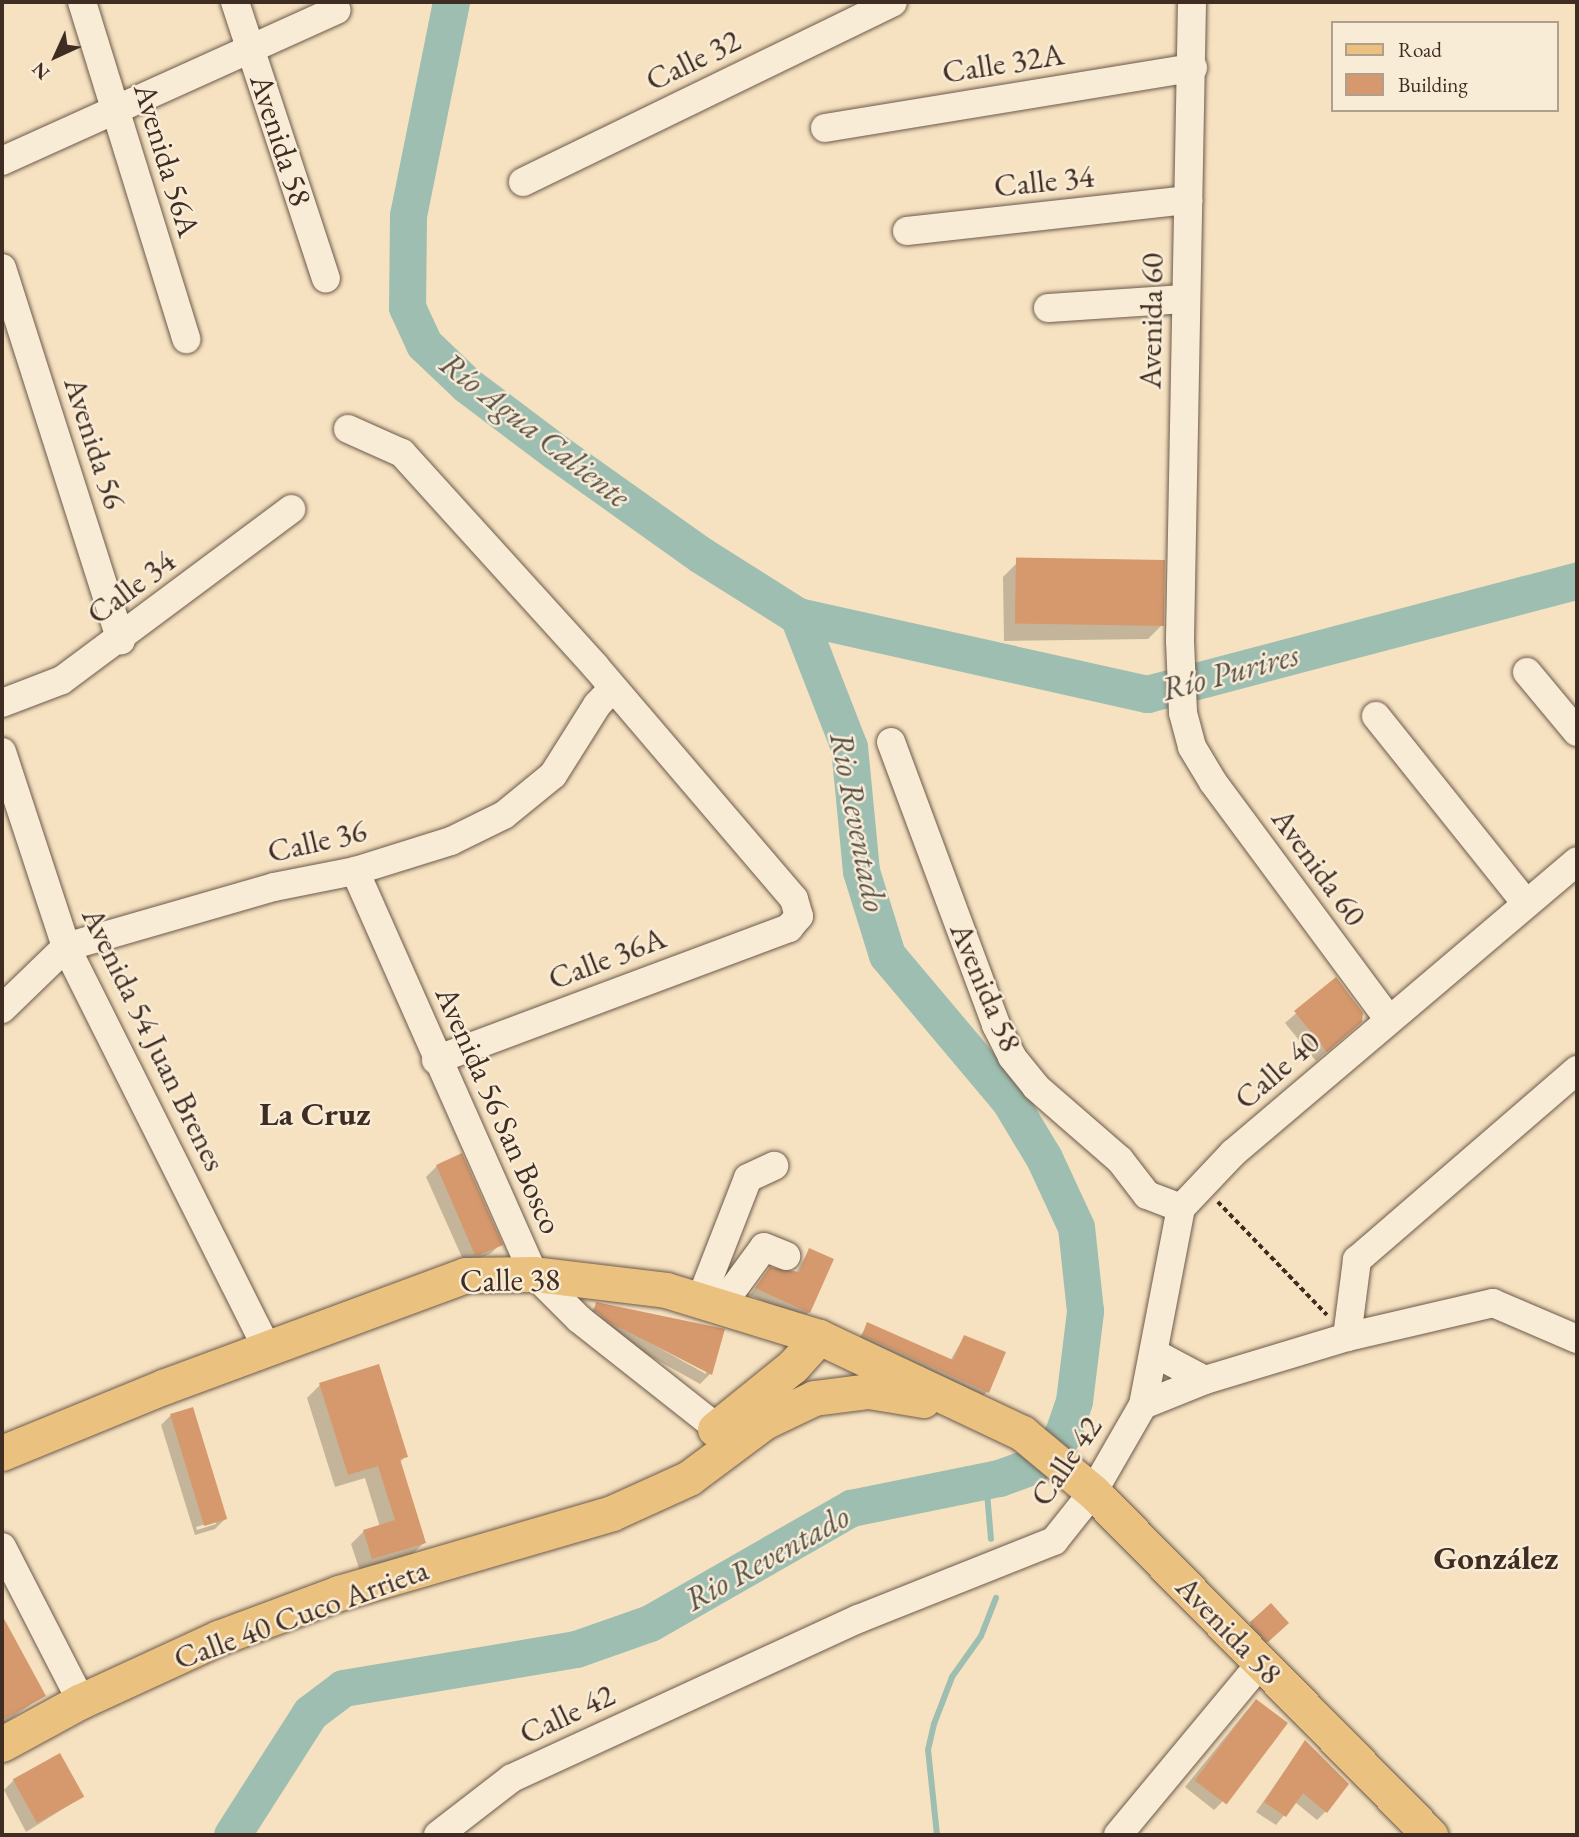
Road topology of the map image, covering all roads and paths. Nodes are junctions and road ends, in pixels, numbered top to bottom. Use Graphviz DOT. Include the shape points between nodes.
graph roads {
  1 [pos="82,2"];
  2 [pos="236,2"];
  3 [pos="893,2"];
  4 [pos="1192,2"];
  5 [pos="337,10"];
  6 [pos="251,49"];
  7 [pos="1193,68"];
  8 [pos="115,110"];
  9 [pos="825,128"];
  10 [pos="2,161"];
  11 [pos="523,182"];
  12 [pos="1188,200"];
  13 [pos="907,231"];
  14 [pos="2,268"];
  15 [pos="326,278"];
  16 [pos="1185,299"];
  17 [pos="1048,308"];
  18 [pos="186,339"];
  19 [pos="348,429"];
  20 [pos="291,509"];
  21 [pos="121,640"];
  22 [pos="1527,672"];
  23 [pos="613,688"];
  24 [pos="2,703"];
  25 [pos="1376,716"];
  26 [pos="1577,732"];
  27 [pos="891,743"];
  28 [pos="2,752"];
  29 [pos="1577,861"];
  30 [pos="355,871"];
  31 [pos="1525,902"];
  32 [pos="66,947"];
  33 [pos="2,1009"];
  34 [pos="1389,1020"];
  35 [pos="436,1060"];
  36 [pos="1576,1075"];
  37 [pos="774,1166"];
  38 [pos="1203,1186"];
  39 [pos="1181,1208"];
  40 [pos="786,1256"];
  41 [pos="534,1273"];
  42 [pos="710,1304"];
  43 [pos="819,1337"];
  44 [pos="1348,1337"];
  45 [pos="1577,1339"];
  46 [pos="266,1347"];
  47 [pos="1157,1354"];
  48 [pos="1205,1380"];
  49 [pos="1143,1405"];
  50 [pos="717,1427"];
  51 [pos="1026,1435"];
  52 [pos="2,1453"];
  53 [pos="1085,1484"];
  54 [pos="612,1513"];
  55 [pos="2,1547"];
  56 [pos="1261,1663"];
  57 [pos="81,1701"];
  58 [pos="2,1744"];
  59 [pos="439,1835"];
  60 [pos="1118,1835"];
  61 [pos="1430,1835"];
  1 -- 8 [label="street, Avenida 56A"];
  2 -- 6 [label="street, Avenida 58"];
  3 -- 11 [label="street, Calle 32"];
  4 -- 7 [label="street, Avenida 60"];
  5 -- 6 [label="street"];
  6 -- 8 [label="street"];
  6 -- 15 [label="street, Avenida 58"];
  7 -- 9 [label="street, Calle 32A"];
  7 -- 12 [label="street, Avenida 60"];
  8 -- 10 [label="street"];
  8 -- 18 [label="street, Avenida 56A"];
  12 -- 13 [label="street, Calle 34"];
  12 -- 16 [label="street, Avenida 60"];
  14 -- 21 [label="street, Avenida 56"];
  16 -- 17 [label="street"];
  16 -- 34 [label="street, Avenida 60" via="1180,641 1183,713 1192,747"];
  19 -- 23 [label="street" via="402,453"];
  20 -- 21 [label="street, Calle 34"];
  21 -- 24 [label="street, Calle 34" via="62,680"];
  22 -- 26 [label="street"];
  23 -- 30 [label="street, Calle 36" via="597,705 553,775 504,815 451,841"];
  23 -- 35 [label="street, Calle 36A" via="794,899 799,916 789,928"];
  25 -- 31 [label="street"];
  27 -- 39 [label="street, Avenida 58" via="1012,1057 1036,1087 1120,1160 1147,1195"];
  28 -- 32 [label="street, Avenida 54 Juan Brenes"];
  29 -- 31 [label="street, Calle 40"];
  30 -- 32 [label="street, Calle 36" via="274,887"];
  30 -- 35 [label="street, Avenida 56 San Bosco"];
  31 -- 34 [label="street, Calle 40"];
  32 -- 33 [label="street, Calle 36"];
  32 -- 46 [label="street, Avenida 54 Juan Brenes"];
  34 -- 38 [label="street, Calle 40" via="1233,1153"];
  35 -- 41 [label="street, Avenida 56 San Bosco"];
  36 -- 44 [label="street" via="1357,1260"];
  37 -- 42 [label="street" via="748,1178"];
  38 -- 39 [label="street, Calle 40"];
  38 -- 44 [label="path"];
  39 -- 47 [label="street"];
  40 -- 42 [label="street" via="764,1247"];
  41 -- 42 [label="main road, Calle 38" via="666,1290"];
  41 -- 46 [label="main road, Calle 38" via="465,1275"];
  41 -- 50 [label="street, Avenida 56 San Bosco" via="579,1320"];
  42 -- 43 [label="main road, Calle 38"];
  43 -- 50 [label="main road" via="793,1366"];
  43 -- 51 [label="main road, Calle 38"];
  44 -- 45 [label="street, Calle 42" via="1493,1303"];
  44 -- 48 [label="street, Calle 42"];
  46 -- 52 [label="main road, Calle 38"];
  47 -- 48 [label="street"];
  47 -- 49 [label="street"];
  48 -- 49 [label="street, Calle 42"];
  49 -- 53 [label="street, Calle 42"];
  50 -- 54 [label="main road"];
  51 -- 53 [label="main road, Avenida 58"];
  51 -- 54 [label="main road" via="902,1395 835,1393 764,1422 689,1478"];
  53 -- 56 [label="main road, Avenida 58"];
  53 -- 59 [label="street, Calle 42" via="1054,1541 858,1619 524,1772"];
  54 -- 57 [label="main road, Calle 40 Cuco Arrieta" via="339,1593 218,1638"];
  55 -- 57 [label="street"];
  56 -- 60 [label="street"];
  56 -- 61 [label="main road, Avenida 58"];
  57 -- 58 [label="main road, Calle 40 Cuco Arrieta"];
}
